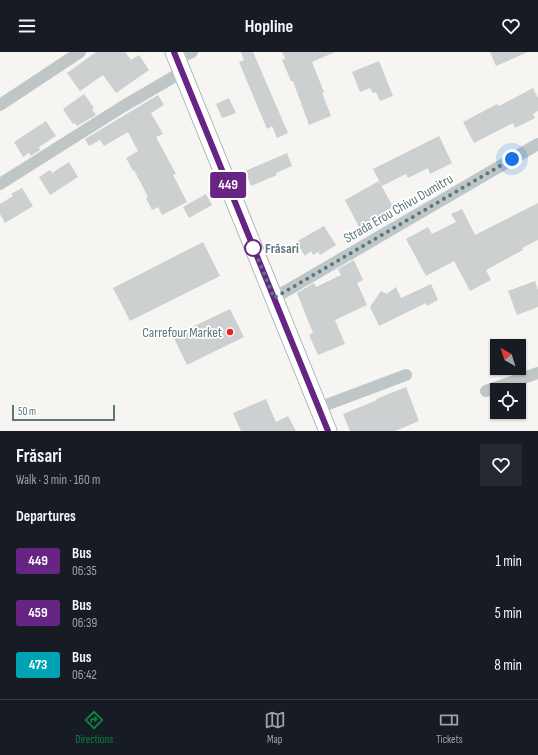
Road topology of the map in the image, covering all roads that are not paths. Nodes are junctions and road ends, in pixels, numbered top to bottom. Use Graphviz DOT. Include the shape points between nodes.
graph roads {
  1 [pos="80,52"];
  2 [pos="181,59"];
  3 [pos="0,105"];
  4 [pos="538,144"];
  5 [pos="0,184"];
  6 [pos="274,298"];
  7 [pos="538,373"];
  8 [pos="406,375"];
  9 [pos="486,391"];
  10 [pos="318,408"];
  11 [pos="328,431"];
  1 -- 3 [label="street"];
  2 -- 5 [label="street" via="122,107"];
  2 -- 6 [label="main road"];
  4 -- 6 [label="street, Strada Erou Chivu Dumitru"];
  6 -- 10 [label="main road"];
  7 -- 9 [label="street"];
  8 -- 10 [label="street"];
  10 -- 11 [label="main road"];
}
